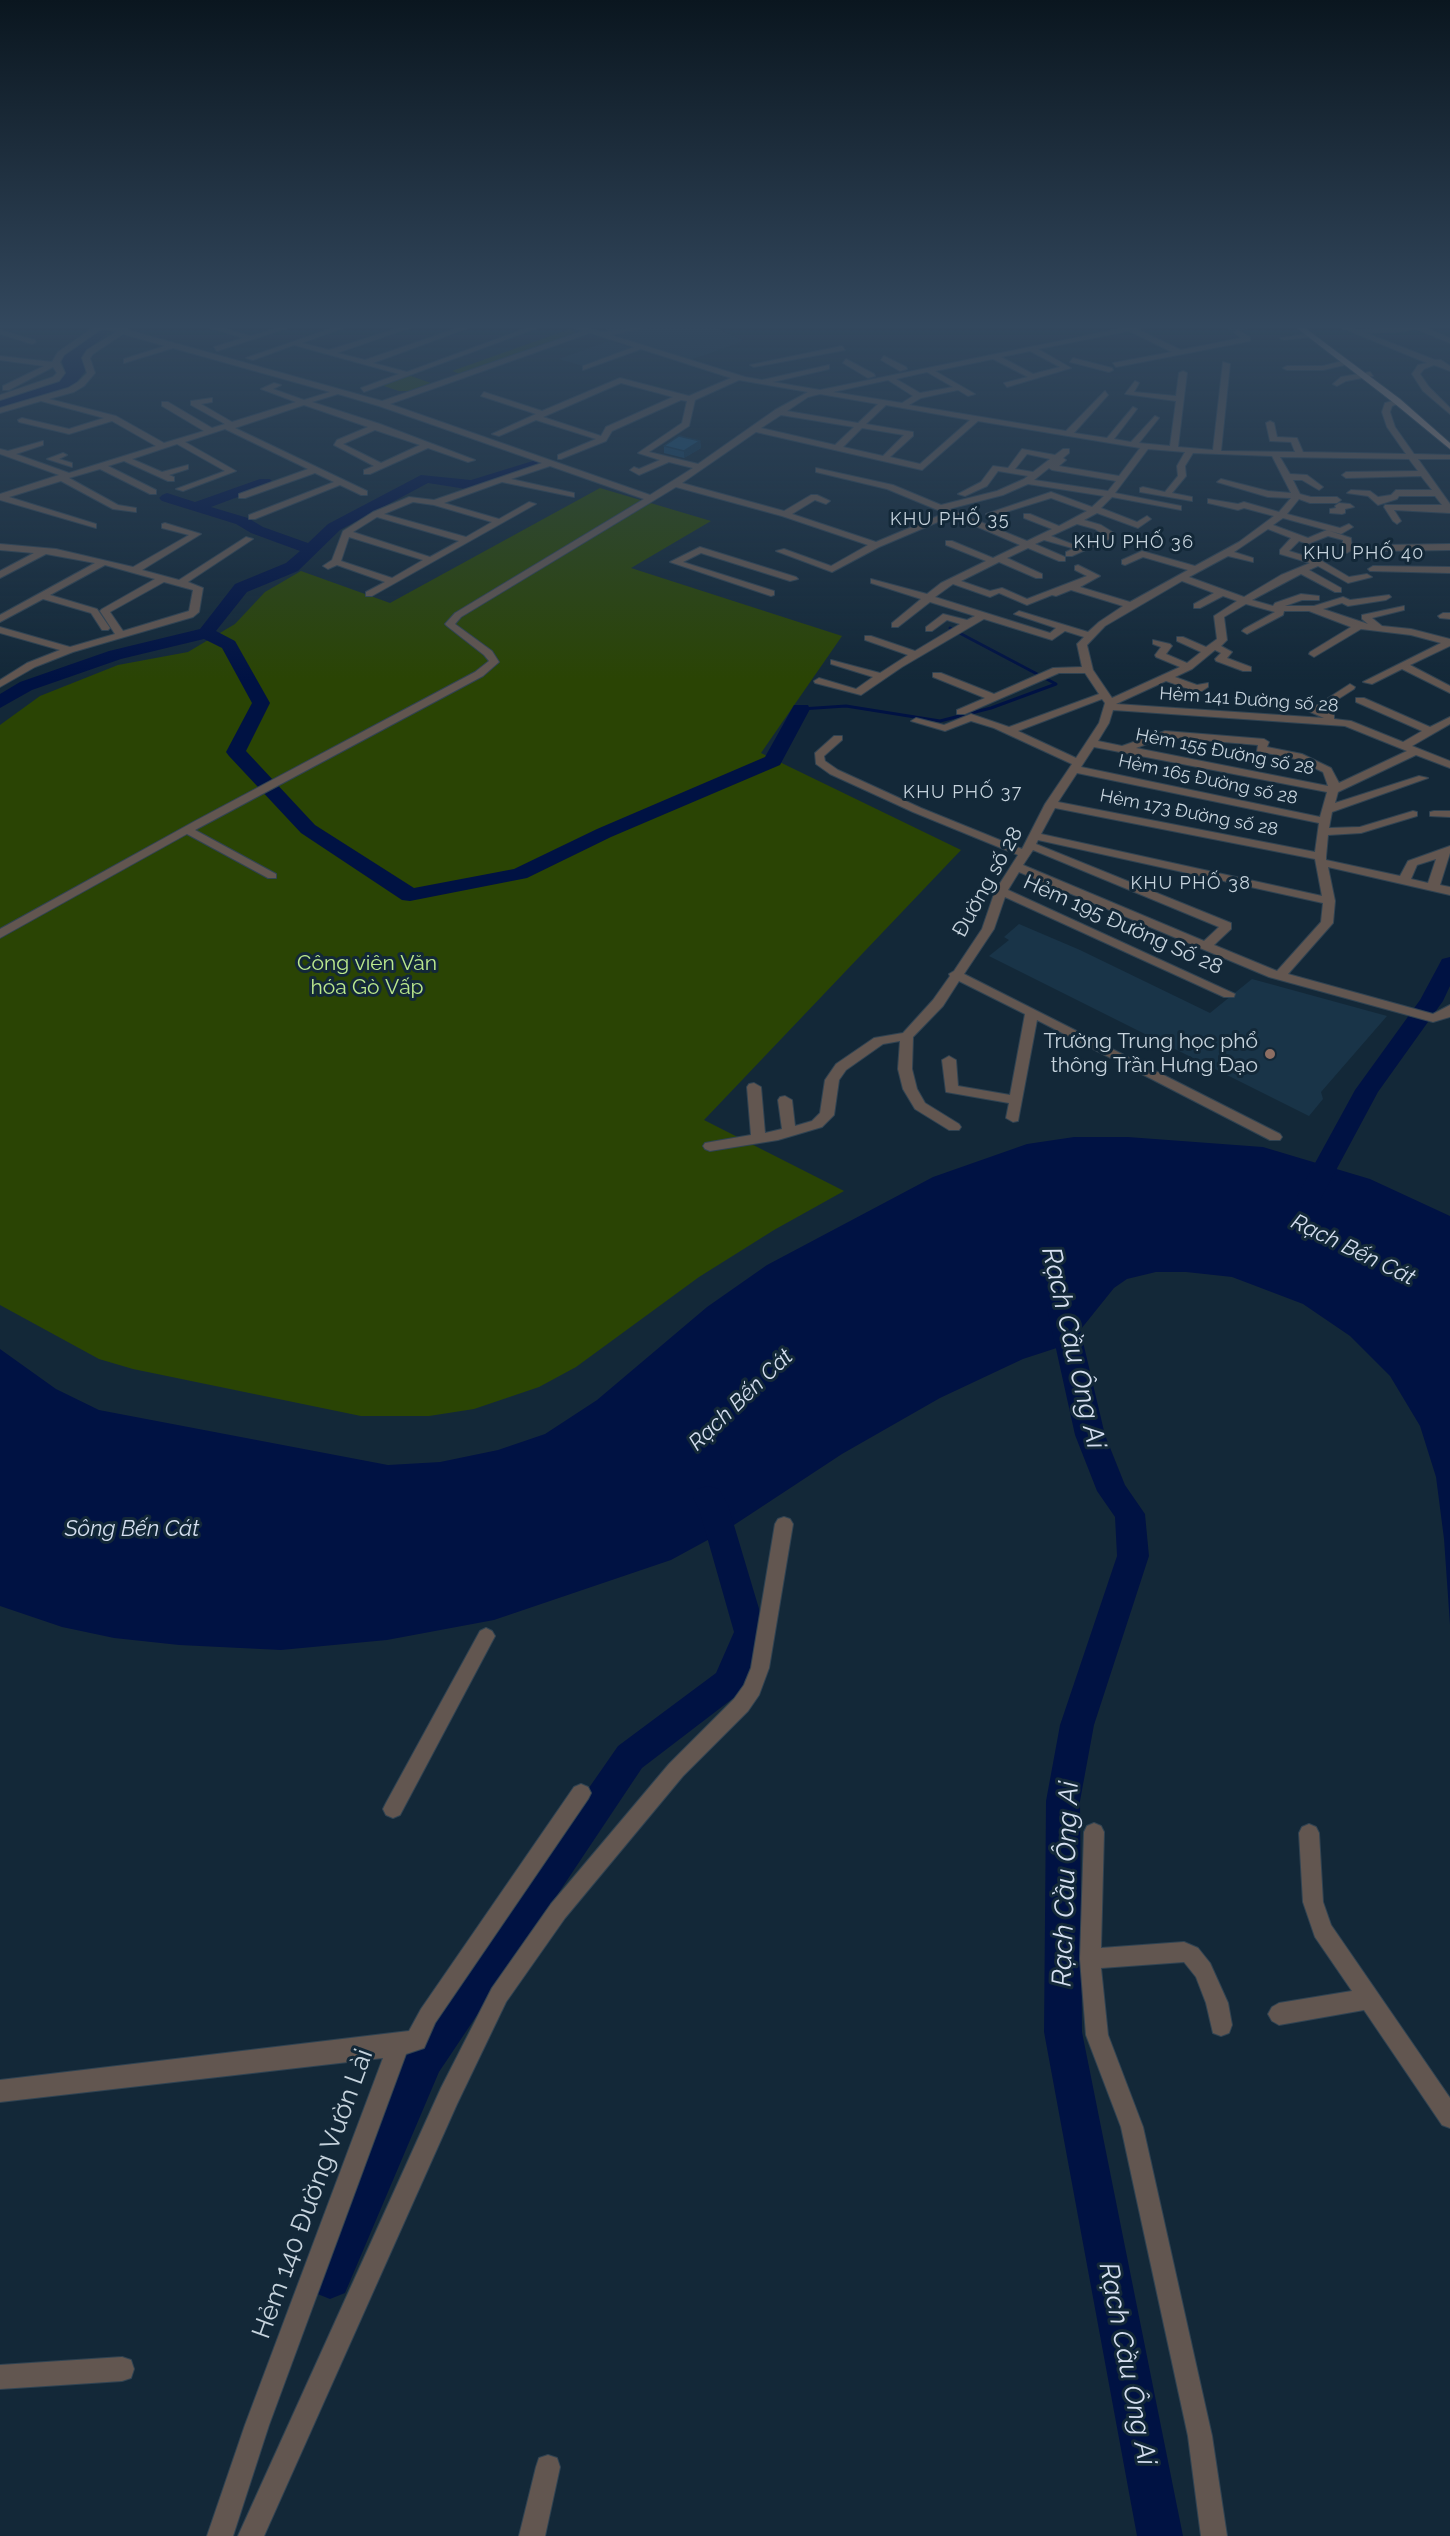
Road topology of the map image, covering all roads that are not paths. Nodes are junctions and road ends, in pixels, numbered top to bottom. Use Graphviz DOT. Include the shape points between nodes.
graph roads {
  1 [pos="39,443"];
  2 [pos="158,443"];
  3 [pos="174,443"];
  4 [pos="181,443"];
  5 [pos="262,443"];
  6 [pos="339,443"];
  7 [pos="423,443"];
  8 [pos="494,443"];
  9 [pos="522,443"];
  10 [pos="593,443"];
  11 [pos="657,443"];
  12 [pos="732,443"];
  13 [pos="816,443"];
  14 [pos="842,443"];
  15 [pos="900,443"];
  16 [pos="949,443"];
  17 [pos="1116,443"];
  18 [pos="1173,443"];
  19 [pos="1218,443"];
  20 [pos="1295,443"];
  21 [pos="1403,443"];
  22 [pos="427,445"];
  23 [pos="163,446"];
  24 [pos="1133,446"];
  25 [pos="1145,447"];
  26 [pos="837,448"];
  27 [pos="1174,450"];
  28 [pos="1066,451"];
  29 [pos="1190,451"];
  30 [pos="1217,453"];
  31 [pos="9,454"];
  32 [pos="1275,454"];
  33 [pos="1300,454"];
  34 [pos="63,455"];
  35 [pos="1412,456"];
  36 [pos="561,457"];
  37 [pos="1450,457"];
  38 [pos="124,458"];
  39 [pos="885,458"];
  40 [pos="1059,459"];
  41 [pos="471,460"];
  42 [pos="667,460"];
  43 [pos="0,463"];
  44 [pos="550,463"];
  45 [pos="99,465"];
  46 [pos="381,466"];
  47 [pos="185,467"];
  48 [pos="698,467"];
  49 [pos="83,470"];
  50 [pos="314,470"];
  51 [pos="634,470"];
  52 [pos="819,470"];
  53 [pos="1010,470"];
  54 [pos="367,472"];
  55 [pos="1424,473"];
  56 [pos="161,475"];
  57 [pos="1346,475"];
  58 [pos="64,476"];
  59 [pos="1288,477"];
  60 [pos="1031,478"];
  61 [pos="171,479"];
  62 [pos="503,480"];
  63 [pos="340,482"];
  64 [pos="1221,482"];
  65 [pos="675,484"];
  66 [pos="1125,484"];
  67 [pos="1319,487"];
  68 [pos="180,489"];
  69 [pos="153,492"];
  70 [pos="662,492"];
  71 [pos="364,493"];
  72 [pos="1168,493"];
  73 [pos="1351,493"];
  74 [pos="1109,494"];
  75 [pos="571,495"];
  76 [pos="2,496"];
  77 [pos="242,496"];
  78 [pos="1297,496"];
  79 [pos="650,498"];
  80 [pos="1140,499"];
  81 [pos="1189,500"];
  82 [pos="1337,500"];
  83 [pos="825,501"];
  84 [pos="963,501"];
  85 [pos="1210,501"];
  86 [pos="1318,501"];
  87 [pos="435,503"];
  88 [pos="1421,503"];
  89 [pos="1445,503"];
  90 [pos="532,504"];
  91 [pos="1350,507"];
  92 [pos="941,508"];
  93 [pos="1178,508"];
  94 [pos="133,510"];
  95 [pos="1095,510"];
  96 [pos="1161,511"];
  97 [pos="952,513"];
  98 [pos="376,514"];
  99 [pos="785,514"];
  100 [pos="990,514"];
  101 [pos="1281,515"];
  102 [pos="1027,516"];
  103 [pos="252,517"];
  104 [pos="1147,519"];
  105 [pos="1077,521"];
  106 [pos="1397,521"];
  107 [pos="501,522"];
  108 [pos="1319,525"];
  109 [pos="93,526"];
  110 [pos="165,526"];
  111 [pos="1267,526"];
  112 [pos="1349,527"];
  113 [pos="1060,529"];
  114 [pos="346,533"];
  115 [pos="1327,533"];
  116 [pos="1044,537"];
  117 [pos="1296,538"];
  118 [pos="249,539"];
  119 [pos="467,540"];
  120 [pos="949,543"];
  121 [pos="876,545"];
  122 [pos="1028,545"];
  123 [pos="0,547"];
  124 [pos="1450,547"];
  125 [pos="1384,548"];
  126 [pos="1347,550"];
  127 [pos="44,551"];
  128 [pos="782,551"];
  129 [pos="1226,552"];
  130 [pos="1067,553"];
  131 [pos="431,560"];
  132 [pos="996,560"];
  133 [pos="104,562"];
  134 [pos="1125,562"];
  135 [pos="817,563"];
  136 [pos="1319,563"];
  137 [pos="1241,566"];
  138 [pos="1078,568"];
  139 [pos="832,569"];
  140 [pos="135,570"];
  141 [pos="1301,570"];
  142 [pos="1450,570"];
  143 [pos="1188,573"];
  144 [pos="848,574"];
  145 [pos="0,575"];
  146 [pos="1039,576"];
  147 [pos="164,578"];
  148 [pos="793,579"];
  149 [pos="1209,580"];
  150 [pos="392,581"];
  151 [pos="874,581"];
  152 [pos="953,581"];
  153 [pos="181,583"];
  154 [pos="1071,587"];
  155 [pos="1338,590"];
  156 [pos="771,593"];
  157 [pos="1221,593"];
  158 [pos="369,594"];
  159 [pos="42,596"];
  160 [pos="1386,597"];
  161 [pos="926,598"];
  162 [pos="1316,598"];
  163 [pos="760,601"];
  164 [pos="1244,603"];
  165 [pos="1131,604"];
  166 [pos="1197,606"];
  167 [pos="1401,608"];
  168 [pos="1314,609"];
  169 [pos="1278,610"];
  170 [pos="94,611"];
  171 [pos="105,611"];
  172 [pos="1019,614"];
  173 [pos="981,616"];
  174 [pos="0,619"];
  175 [pos="895,624"];
  176 [pos="969,624"];
  177 [pos="1359,626"];
  178 [pos="1063,628"];
  179 [pos="1379,628"];
  180 [pos="928,629"];
  181 [pos="0,630"];
  182 [pos="1247,631"];
  183 [pos="1088,635"];
  184 [pos="116,637"];
  185 [pos="868,638"];
  186 [pos="1180,639"];
  187 [pos="1156,642"];
  188 [pos="1450,642"];
  189 [pos="1210,649"];
  190 [pos="70,650"];
  191 [pos="1314,654"];
  192 [pos="917,655"];
  193 [pos="835,662"];
  194 [pos="1403,666"];
  195 [pos="1188,667"];
  196 [pos="1247,669"];
  197 [pos="1088,670"];
  198 [pos="937,675"];
  199 [pos="882,677"];
  200 [pos="1168,678"];
  201 [pos="819,681"];
  202 [pos="1368,682"];
  203 [pos="0,684"];
  204 [pos="1204,686"];
  205 [pos="1350,687"];
  206 [pos="1450,690"];
  207 [pos="993,697"];
  208 [pos="1360,700"];
  209 [pos="1109,702"];
  210 [pos="966,714"];
  211 [pos="1450,720"];
  212 [pos="916,722"];
  213 [pos="1347,723"];
  214 [pos="1267,730"];
  215 [pos="1008,731"];
  216 [pos="1430,731"];
  217 [pos="838,738"];
  218 [pos="1091,743"];
  219 [pos="1404,746"];
  220 [pos="1124,749"];
  221 [pos="1416,751"];
  222 [pos="1450,765"];
  223 [pos="1077,766"];
  224 [pos="1423,778"];
  225 [pos="1333,790"];
  226 [pos="1051,804"];
  227 [pos="1413,814"];
  228 [pos="1434,814"];
  229 [pos="1450,814"];
  230 [pos="1324,821"];
  231 [pos="187,830"];
  232 [pos="1030,845"];
  233 [pos="1447,851"];
  234 [pos="1320,860"];
  235 [pos="1017,867"];
  236 [pos="273,876"];
  237 [pos="1405,879"];
  238 [pos="1433,886"];
  239 [pos="1001,891"];
  240 [pos="1450,891"];
  241 [pos="1329,901"];
  242 [pos="0,934"];
  243 [pos="1206,946"];
  244 [pos="955,975"];
  245 [pos="1280,976"];
  246 [pos="1229,994"];
  247 [pos="1450,1009"];
  248 [pos="1032,1013"];
  249 [pos="907,1036"];
  250 [pos="949,1060"];
  251 [pos="754,1087"];
  252 [pos="785,1100"];
  253 [pos="1017,1100"];
  254 [pos="1013,1118"];
  255 [pos="954,1127"];
  256 [pos="789,1132"];
  257 [pos="1275,1137"];
  258 [pos="758,1138"];
  259 [pos="710,1146"];
  260 [pos="784,1524"];
  261 [pos="486,1636"];
  262 [pos="581,1793"];
  263 [pos="393,1809"];
  264 [pos="1094,1832"];
  265 [pos="1309,1833"];
  266 [pos="1090,1959"];
  267 [pos="1369,1999"];
  268 [pos="1279,2014"];
  269 [pos="1221,2025"];
  270 [pos="398,2045"];
  271 [pos="0,2091"];
  272 [pos="1450,2117"];
  273 [pos="122,2369"];
  274 [pos="0,2377"];
  275 [pos="548,2467"];
  276 [pos="220,2536"];
  277 [pos="251,2536"];
  278 [pos="532,2536"];
  279 [pos="1214,2536"];
  1 -- 31 [label="street"];
  2 -- 23 [label="street"];
  3 -- 23 [label="street"];
  4 -- 68 [label="street" via="232,471"];
  5 -- 50 [label="street"];
  6 -- 46 [label="street"];
  7 -- 22 [label="street"];
  8 -- 44 [label="street"];
  9 -- 36 [label="street"];
  10 -- 36 [label="street"];
  11 -- 42 [label="street" via="642,453"];
  12 -- 48 [label="street"];
  13 -- 26 [label="street"];
  14 -- 26 [label="street"];
  15 -- 39 [label="street"];
  16 -- 39 [label="street" via="922,467"];
  17 -- 24 [label="street"];
  18 -- 27 [label="street"];
  19 -- 30 [label="street"];
  20 -- 33 [label="street"];
  21 -- 35 [label="street"];
  22 -- 41 [label="street"];
  22 -- 46 [label="street"];
  23 -- 38 [label="street"];
  24 -- 25 [label="street"];
  25 -- 27 [label="street"];
  25 -- 66 [label="street"];
  26 -- 39 [label="street"];
  27 -- 29 [label="street"];
  28 -- 40 [label="street"];
  29 -- 30 [label="street"];
  29 -- 72 [label="street" via="1180,466 1182,476"];
  30 -- 32 [label="street"];
  31 -- 43 [label="street"];
  31 -- 58 [label="street"];
  32 -- 33 [label="street"];
  32 -- 59 [label="street"];
  33 -- 35 [label="street"];
  34 -- 49 [label="street" via="51,459"];
  35 -- 37 [label="street"];
  35 -- 55 [label="street"];
  36 -- 70 [label="street"];
  38 -- 45 [label="street"];
  38 -- 56 [label="street"];
  40 -- 53 [label="street" via="1024,451"];
  40 -- 60 [label="street"];
  40 -- 66 [label="street" via="1052,467"];
  42 -- 48 [label="street"];
  42 -- 51 [label="street" via="639,472"];
  44 -- 62 [label="street"];
  44 -- 79 [label="street"];
  45 -- 49 [label="street"];
  45 -- 69 [label="street"];
  46 -- 54 [label="street"];
  47 -- 56 [label="street"];
  48 -- 65 [label="street"];
  49 -- 58 [label="street"];
  50 -- 63 [label="street"];
  50 -- 77 [label="street"];
  52 -- 92 [label="street" via="890,487"];
  53 -- 60 [label="street"];
  53 -- 84 [label="street" via="996,468 984,484 954,498"];
  55 -- 57 [label="street"];
  55 -- 89 [label="street"];
  56 -- 61 [label="street"];
  58 -- 76 [label="street"];
  58 -- 94 [label="street" via="116,507"];
  59 -- 67 [label="street" via="1304,477"];
  59 -- 78 [label="street"];
  60 -- 74 [label="street"];
  60 -- 84 [label="street" via="1000,493"];
  62 -- 75 [label="street"];
  62 -- 87 [label="street"];
  63 -- 71 [label="street"];
  63 -- 103 [label="street"];
  64 -- 78 [label="street" via="1252,488 1250,491"];
  65 -- 70 [label="street"];
  65 -- 99 [label="street"];
  66 -- 74 [label="street"];
  66 -- 81 [label="street"];
  70 -- 79 [label="street"];
  73 -- 89 [label="street" via="1378,498 1394,497 1396,493"];
  74 -- 80 [label="street"];
  74 -- 95 [label="street"];
  76 -- 109 [label="street"];
  78 -- 86 [label="street"];
  78 -- 101 [label="street"];
  79 -- 231 [label="street" via="458,615 450,624 494,662 479,674"];
  80 -- 93 [label="street"];
  80 -- 96 [label="street" via="1135,502"];
  82 -- 86 [label="street"];
  83 -- 99 [label="street" via="814,497"];
  84 -- 92 [label="street"];
  85 -- 101 [label="street"];
  86 -- 91 [label="street" via="1335,514 1342,511 1339,506"];
  87 -- 98 [label="street" via="412,499"];
  87 -- 107 [label="street"];
  88 -- 89 [label="street" via="1418,499"];
  89 -- 106 [label="street" via="1388,507"];
  90 -- 107 [label="street"];
  92 -- 97 [label="street"];
  95 -- 100 [label="street" via="1052,495"];
  95 -- 104 [label="street" via="1138,525"];
  95 -- 105 [label="street"];
  97 -- 121 [label="street"];
  97 -- 122 [label="street"];
  98 -- 114 [label="street"];
  98 -- 119 [label="street"];
  99 -- 121 [label="street"];
  101 -- 108 [label="street"];
  101 -- 111 [label="street"];
  102 -- 113 [label="street"];
  105 -- 113 [label="street"];
  105 -- 130 [label="street" via="1111,535"];
  107 -- 119 [label="street"];
  108 -- 112 [label="street" via="1341,531"];
  108 -- 115 [label="street"];
  110 -- 140 [label="street" via="197,534"];
  111 -- 117 [label="street"];
  111 -- 129 [label="street"];
  113 -- 116 [label="street"];
  114 -- 131 [label="street"];
  114 -- 150 [label="street" via="332,564"];
  115 -- 117 [label="street" via="1308,542"];
  115 -- 126 [label="street" via="1347,538"];
  116 -- 122 [label="street"];
  116 -- 130 [label="street"];
  117 -- 136 [label="street" via="1283,552"];
  118 -- 153 [label="street"];
  119 -- 131 [label="street"];
  120 -- 132 [label="street"];
  121 -- 139 [label="street"];
  122 -- 130 [label="street"];
  122 -- 132 [label="street"];
  123 -- 127 [label="street"];
  124 -- 125 [label="street"];
  127 -- 133 [label="street"];
  127 -- 145 [label="street"];
  128 -- 135 [label="street"];
  129 -- 137 [label="street" via="1253,559"];
  129 -- 143 [label="street"];
  131 -- 150 [label="street"];
  132 -- 146 [label="street"];
  132 -- 152 [label="street"];
  133 -- 140 [label="street"];
  133 -- 159 [label="street"];
  134 -- 143 [label="street" via="1142,554"];
  135 -- 139 [label="street"];
  135 -- 148 [label="street"];
  136 -- 141 [label="street"];
  136 -- 142 [label="street" via="1348,580 1370,573"];
  138 -- 154 [label="street" via="1095,576"];
  139 -- 144 [label="street"];
  140 -- 147 [label="street"];
  141 -- 155 [label="street"];
  141 -- 164 [label="street"];
  143 -- 149 [label="street"];
  143 -- 157 [label="street"];
  143 -- 165 [label="street"];
  147 -- 153 [label="street"];
  147 -- 171 [label="street"];
  148 -- 156 [label="street"];
  148 -- 156 [label="street" via="700,550 675,562"];
  150 -- 158 [label="street"];
  151 -- 161 [label="street"];
  152 -- 154 [label="street" via="990,594 999,590 1027,602"];
  152 -- 161 [label="street"];
  153 -- 184 [label="street" via="198,588 194,612"];
  154 -- 165 [label="street"];
  156 -- 163 [label="street"];
  157 -- 164 [label="street"];
  157 -- 166 [label="street"];
  159 -- 170 [label="street"];
  159 -- 174 [label="street"];
  160 -- 168 [label="street" via="1348,603 1343,600"];
  161 -- 173 [label="street"];
  161 -- 175 [label="street"];
  162 -- 169 [label="street" via="1301,597 1278,605"];
  164 -- 169 [label="street"];
  164 -- 189 [label="street" via="1220,616 1222,640"];
  165 -- 183 [label="street"];
  167 -- 179 [label="street" via="1365,617"];
  168 -- 169 [label="street"];
  168 -- 177 [label="street"];
  169 -- 182 [label="street" via="1280,613"];
  170 -- 171 [label="street"];
  170 -- 184 [label="street"];
  171 -- 184 [label="street"];
  172 -- 178 [label="street"];
  173 -- 176 [label="street"];
  173 -- 178 [label="street" via="1052,636"];
  176 -- 180 [label="street" via="946,616"];
  176 -- 192 [label="street"];
  177 -- 179 [label="street"];
  177 -- 191 [label="street"];
  178 -- 183 [label="street"];
  179 -- 188 [label="street"];
  181 -- 190 [label="street"];
  183 -- 197 [label="street" via="1082,644"];
  184 -- 190 [label="street"];
  185 -- 192 [label="street"];
  186 -- 189 [label="street"];
  187 -- 195 [label="street" via="1167,646 1160,656"];
  188 -- 194 [label="street"];
  189 -- 195 [label="street"];
  189 -- 196 [label="street" via="1227,652 1220,659"];
  190 -- 203 [label="street" via="31,665"];
  192 -- 199 [label="street"];
  193 -- 199 [label="street"];
  194 -- 202 [label="street"];
  194 -- 206 [label="street"];
  195 -- 200 [label="street"];
  197 -- 207 [label="street" via="1057,670"];
  197 -- 209 [label="street"];
  198 -- 207 [label="street"];
  199 -- 201 [label="street" via="857,693"];
  200 -- 204 [label="street" via="1198,689"];
  200 -- 209 [label="street"];
  205 -- 213 [label="street" via="1313,711"];
  207 -- 210 [label="street"];
  208 -- 216 [label="street"];
  209 -- 214 [label="street, Hẻm 141 Đường số 28"];
  209 -- 215 [label="street"];
  209 -- 218 [label="street, Đường số 28"];
  210 -- 212 [label="street" via="945,728"];
  210 -- 215 [label="street, Hẻm 165 Đường số 28"];
  211 -- 216 [label="street"];
  213 -- 214 [label="street, Hẻm 141 Đường số 28"];
  213 -- 219 [label="street, Hẻm 141 Đường số 28"];
  214 -- 220 [label="street" via="1165,734"];
  214 -- 225 [label="street" via="1261,749 1298,756 1327,770 1334,782"];
  215 -- 223 [label="street, Hẻm 165 Đường số 28"];
  216 -- 219 [label="street"];
  217 -- 232 [label="street" via="819,755 820,762 834,772 916,810"];
  218 -- 220 [label="street, Hẻm 155 Đường số 28"];
  218 -- 223 [label="street, Đường số 28"];
  219 -- 221 [label="street, Hẻm 141 Đường số 28"];
  220 -- 225 [label="street, Hẻm 155 Đường số 28"];
  221 -- 222 [label="street, Hẻm 141 Đường số 28"];
  221 -- 225 [label="street"];
  223 -- 226 [label="street, Đường số 28"];
  223 -- 230 [label="street, Hẻm 165 Đường số 28"];
  224 -- 230 [label="street"];
  225 -- 230 [label="street, Hẻm 155 Đường số 28"];
  226 -- 232 [label="street, Đường số 28"];
  226 -- 234 [label="street, Hẻm 173 Đường số 28"];
  227 -- 230 [label="street, Hẻm 165 Đường số 28" via="1360,830"];
  228 -- 229 [label="street"];
  230 -- 234 [label="street, Hẻm 155 Đường số 28"];
  231 -- 236 [label="street"];
  231 -- 242 [label="street"];
  232 -- 235 [label="street, Đường số 28"];
  232 -- 241 [label="street"];
  232 -- 243 [label="street" via="1227,926"];
  233 -- 237 [label="street" via="1412,863"];
  233 -- 238 [label="street"];
  234 -- 237 [label="street, Hẻm 173 Đường số 28"];
  234 -- 241 [label="street, Hẻm 155 Đường số 28"];
  235 -- 239 [label="street, Đường số 28"];
  235 -- 243 [label="street"];
  237 -- 238 [label="street, Hẻm 173 Đường số 28"];
  238 -- 240 [label="street, Hẻm 173 Đường số 28"];
  239 -- 244 [label="street, Đường số 28" via="987,929"];
  239 -- 246 [label="street, Hẻm 195 Đường Số 28"];
  241 -- 245 [label="street" via="1327,923"];
  243 -- 245 [label="street"];
  244 -- 248 [label="street"];
  244 -- 249 [label="street, Đường số 28" via="938,1003"];
  245 -- 247 [label="street" via="1433,1018"];
  248 -- 253 [label="street"];
  248 -- 257 [label="street"];
  249 -- 255 [label="street" via="905,1069 910,1089 920,1106"];
  249 -- 256 [label="street" via="879,1041 857,1054 832,1080 827,1115 818,1124"];
  250 -- 253 [label="street" via="951,1089"];
  251 -- 258 [label="street"];
  252 -- 256 [label="street"];
  253 -- 254 [label="street"];
  256 -- 258 [label="street"];
  258 -- 259 [label="street"];
  260 -- 277 [label="street" via="760,1668 752,1689 676,1770 558,1911 499,1995 449,2096"];
  261 -- 263 [label="street"];
  262 -- 270 [label="street" via="428,2016 416,2040"];
  264 -- 266 [label="street"];
  265 -- 267 [label="street" via="1313,1902 1322,1930"];
  266 -- 269 [label="street" via="1191,1954 1203,1970 1217,2003"];
  266 -- 279 [label="street" via="1097,2035 1132,2127 1200,2436"];
  267 -- 268 [label="street"];
  267 -- 272 [label="street"];
  270 -- 271 [label="street, Hẻm 140 Đường Vườn Lài"];
  270 -- 276 [label="street, Hẻm 140 Đường Vườn Lài"];
  273 -- 274 [label="street"];
  275 -- 278 [label="street"];
}
